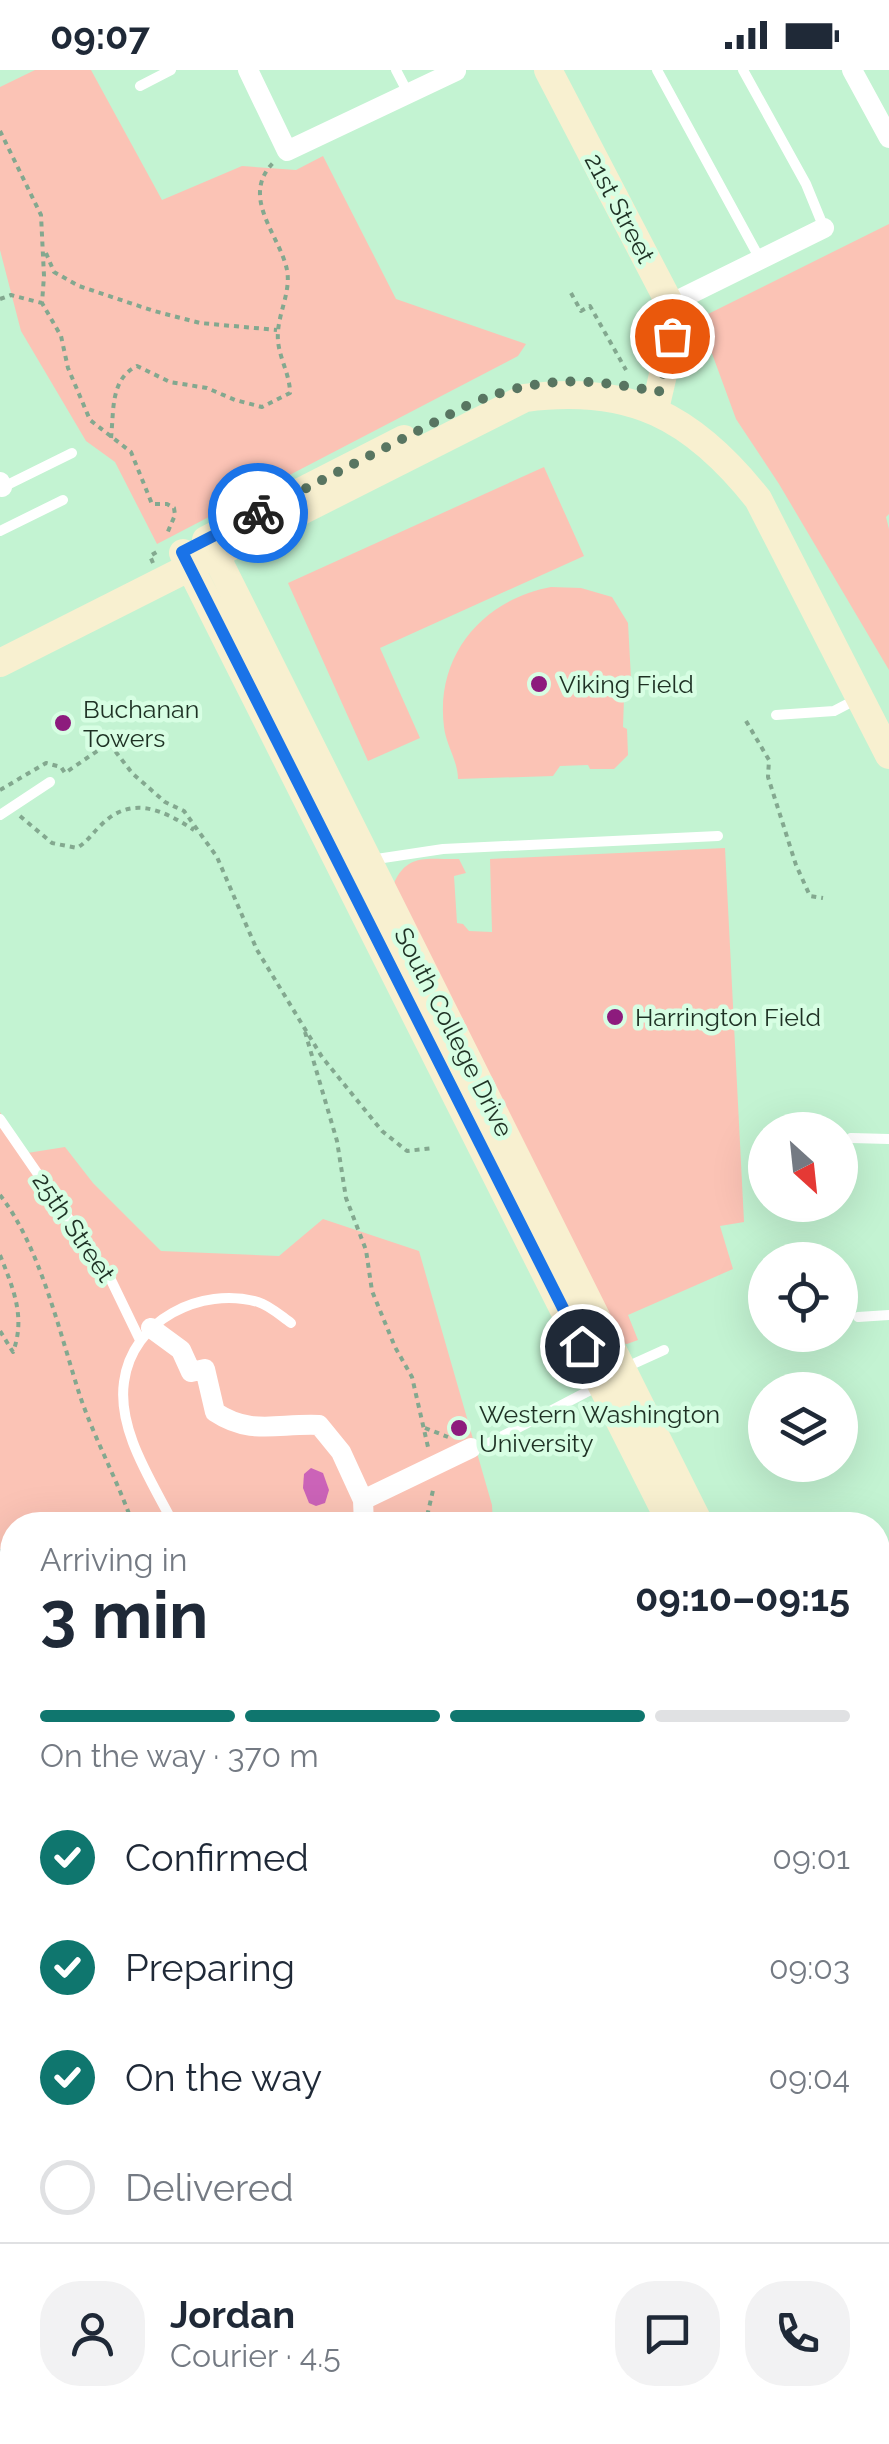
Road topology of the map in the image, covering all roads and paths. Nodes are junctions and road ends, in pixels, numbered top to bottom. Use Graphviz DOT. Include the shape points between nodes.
graph roads {
  1 [pos="171,70"];
  2 [pos="248,70"];
  3 [pos="396,70"];
  4 [pos="548,70"];
  5 [pos="657,70"];
  6 [pos="742,70"];
  7 [pos="852,70"];
  8 [pos="456,71"];
  9 [pos="140,86"];
  10 [pos="408,93"];
  11 [pos="0,131"];
  12 [pos="889,138"];
  13 [pos="287,151"];
  14 [pos="824,228"];
  15 [pos="44,248"];
  16 [pos="760,259"];
  17 [pos="571,293"];
  18 [pos="0,299"];
  19 [pos="42,302"];
  20 [pos="670,304"];
  21 [pos="278,330"];
  22 [pos="626,370"];
  23 [pos="657,400"];
  24 [pos="112,438"];
  25 [pos="72,453"];
  26 [pos="1,486"];
  27 [pos="63,500"];
  28 [pos="0,531"];
  29 [pos="199,554"];
  30 [pos="154,566"];
  31 [pos="0,642"];
  32 [pos="0,663"];
  33 [pos="860,697"];
  34 [pos="776,715"];
  35 [pos="889,718"];
  36 [pos="746,721"];
  37 [pos="889,754"];
  38 [pos="50,782"];
  39 [pos="0,790"];
  40 [pos="5,811"];
  41 [pos="196,831"];
  42 [pos="718,836"];
  43 [pos="368,860"];
  44 [pos="822,898"];
  45 [pos="302,1023"];
  46 [pos="0,1119"];
  47 [pos="858,1138"];
  48 [pos="889,1139"];
  49 [pos="433,1148"];
  50 [pos="0,1195"];
  51 [pos="0,1255"];
  52 [pos="889,1315"];
  53 [pos="858,1317"];
  54 [pos="291,1322"];
  55 [pos="0,1331"];
  56 [pos="146,1334"];
  57 [pos="664,1350"];
  58 [pos="612,1377"];
  59 [pos="428,1447"];
  60 [pos="471,1448"];
  61 [pos="434,1485"];
  62 [pos="128,1512"];
  63 [pos="168,1512"];
  64 [pos="363,1512"];
  65 [pos="369,1512"];
  66 [pos="429,1512"];
  67 [pos="667,1512"];
  68 [pos="692,1512"];
  1 -- 9 [label="lane"];
  2 -- 13 [label="street"];
  3 -- 10 [label="lane"];
  4 -- 20 [label="street, 21st Street"];
  5 -- 16 [label="lane"];
  6 -- 14 [label="lane"];
  7 -- 12 [label="street"];
  8 -- 10 [label="street"];
  10 -- 13 [label="street"];
  11 -- 15 [label="path" via="41,215"];
  13 -- 21 [label="path" via="270,166 260,192 261,211 287,271"];
  14 -- 16 [label="street"];
  15 -- 19 [label="path"];
  15 -- 21 [label="path" via="54,272 79,286 200,323"];
  16 -- 20 [label="street"];
  17 -- 22 [label="path" via="581,311 590,306"];
  18 -- 19 [label="path"];
  19 -- 24 [label="path" via="90,420"];
  20 -- 23 [label="street, 21st Street" via="672,336"];
  21 -- 24 [label="path" via="290,393 262,406 136,366 124,372 116,391"];
  23 -- 29 [label="street" via="604,381 570,379 502,392"];
  23 -- 33 [label="street" via="758,499"];
  23 -- 35 [label="street" via="726,434 777,495"];
  24 -- 30 [label="path" via="131,452 152,504 174,508 160,550 150,556"];
  25 -- 26 [label="lane"];
  27 -- 28 [label="lane"];
  29 -- 30 [label="street"];
  29 -- 32 [label="street"];
  29 -- 43 [label="street, South College Drive"];
  29 -- 58 [label="street, South College Drive"];
  30 -- 31 [label="street"];
  33 -- 34 [label="lane" via="834,711"];
  33 -- 37 [label="street"];
  36 -- 44 [label="path" via="769,760 768,777 796,865 810,896"];
  38 -- 40 [label="lane"];
  39 -- 41 [label="path" via="46,763 65,773 109,743 165,802 184,811"];
  40 -- 41 [label="path" via="52,842 77,848 131,808 156,807"];
  41 -- 45 [label="path" via="216,856 257,950"];
  42 -- 43 [label="lane" via="478,846"];
  43 -- 58 [label="street, South College Drive"];
  45 -- 49 [label="path" via="382,1131 408,1151"];
  45 -- 59 [label="path" via="372,1290 412,1377"];
  46 -- 56 [label="lane, 25th Street"];
  47 -- 48 [label="lane"];
  50 -- 62 [label="path" via="23,1232"];
  51 -- 55 [label="path" via="18,1302 13,1352"];
  52 -- 53 [label="lane"];
  54 -- 56 [label="lane" via="260,1302 210,1299 166,1314"];
  56 -- 63 [label="lane" via="124,1382 129,1434"];
  56 -- 64 [label="street" via="180,1350 191,1372 205,1369 215,1412 234,1424 319,1425 341,1452"];
  57 -- 58 [label="lane"];
  58 -- 60 [label="lane"];
  58 -- 67 [label="street, South College Drive"];
  58 -- 68 [label="street, South College Drive"];
  60 -- 65 [label="street"];
  61 -- 66 [label="path"];
}
